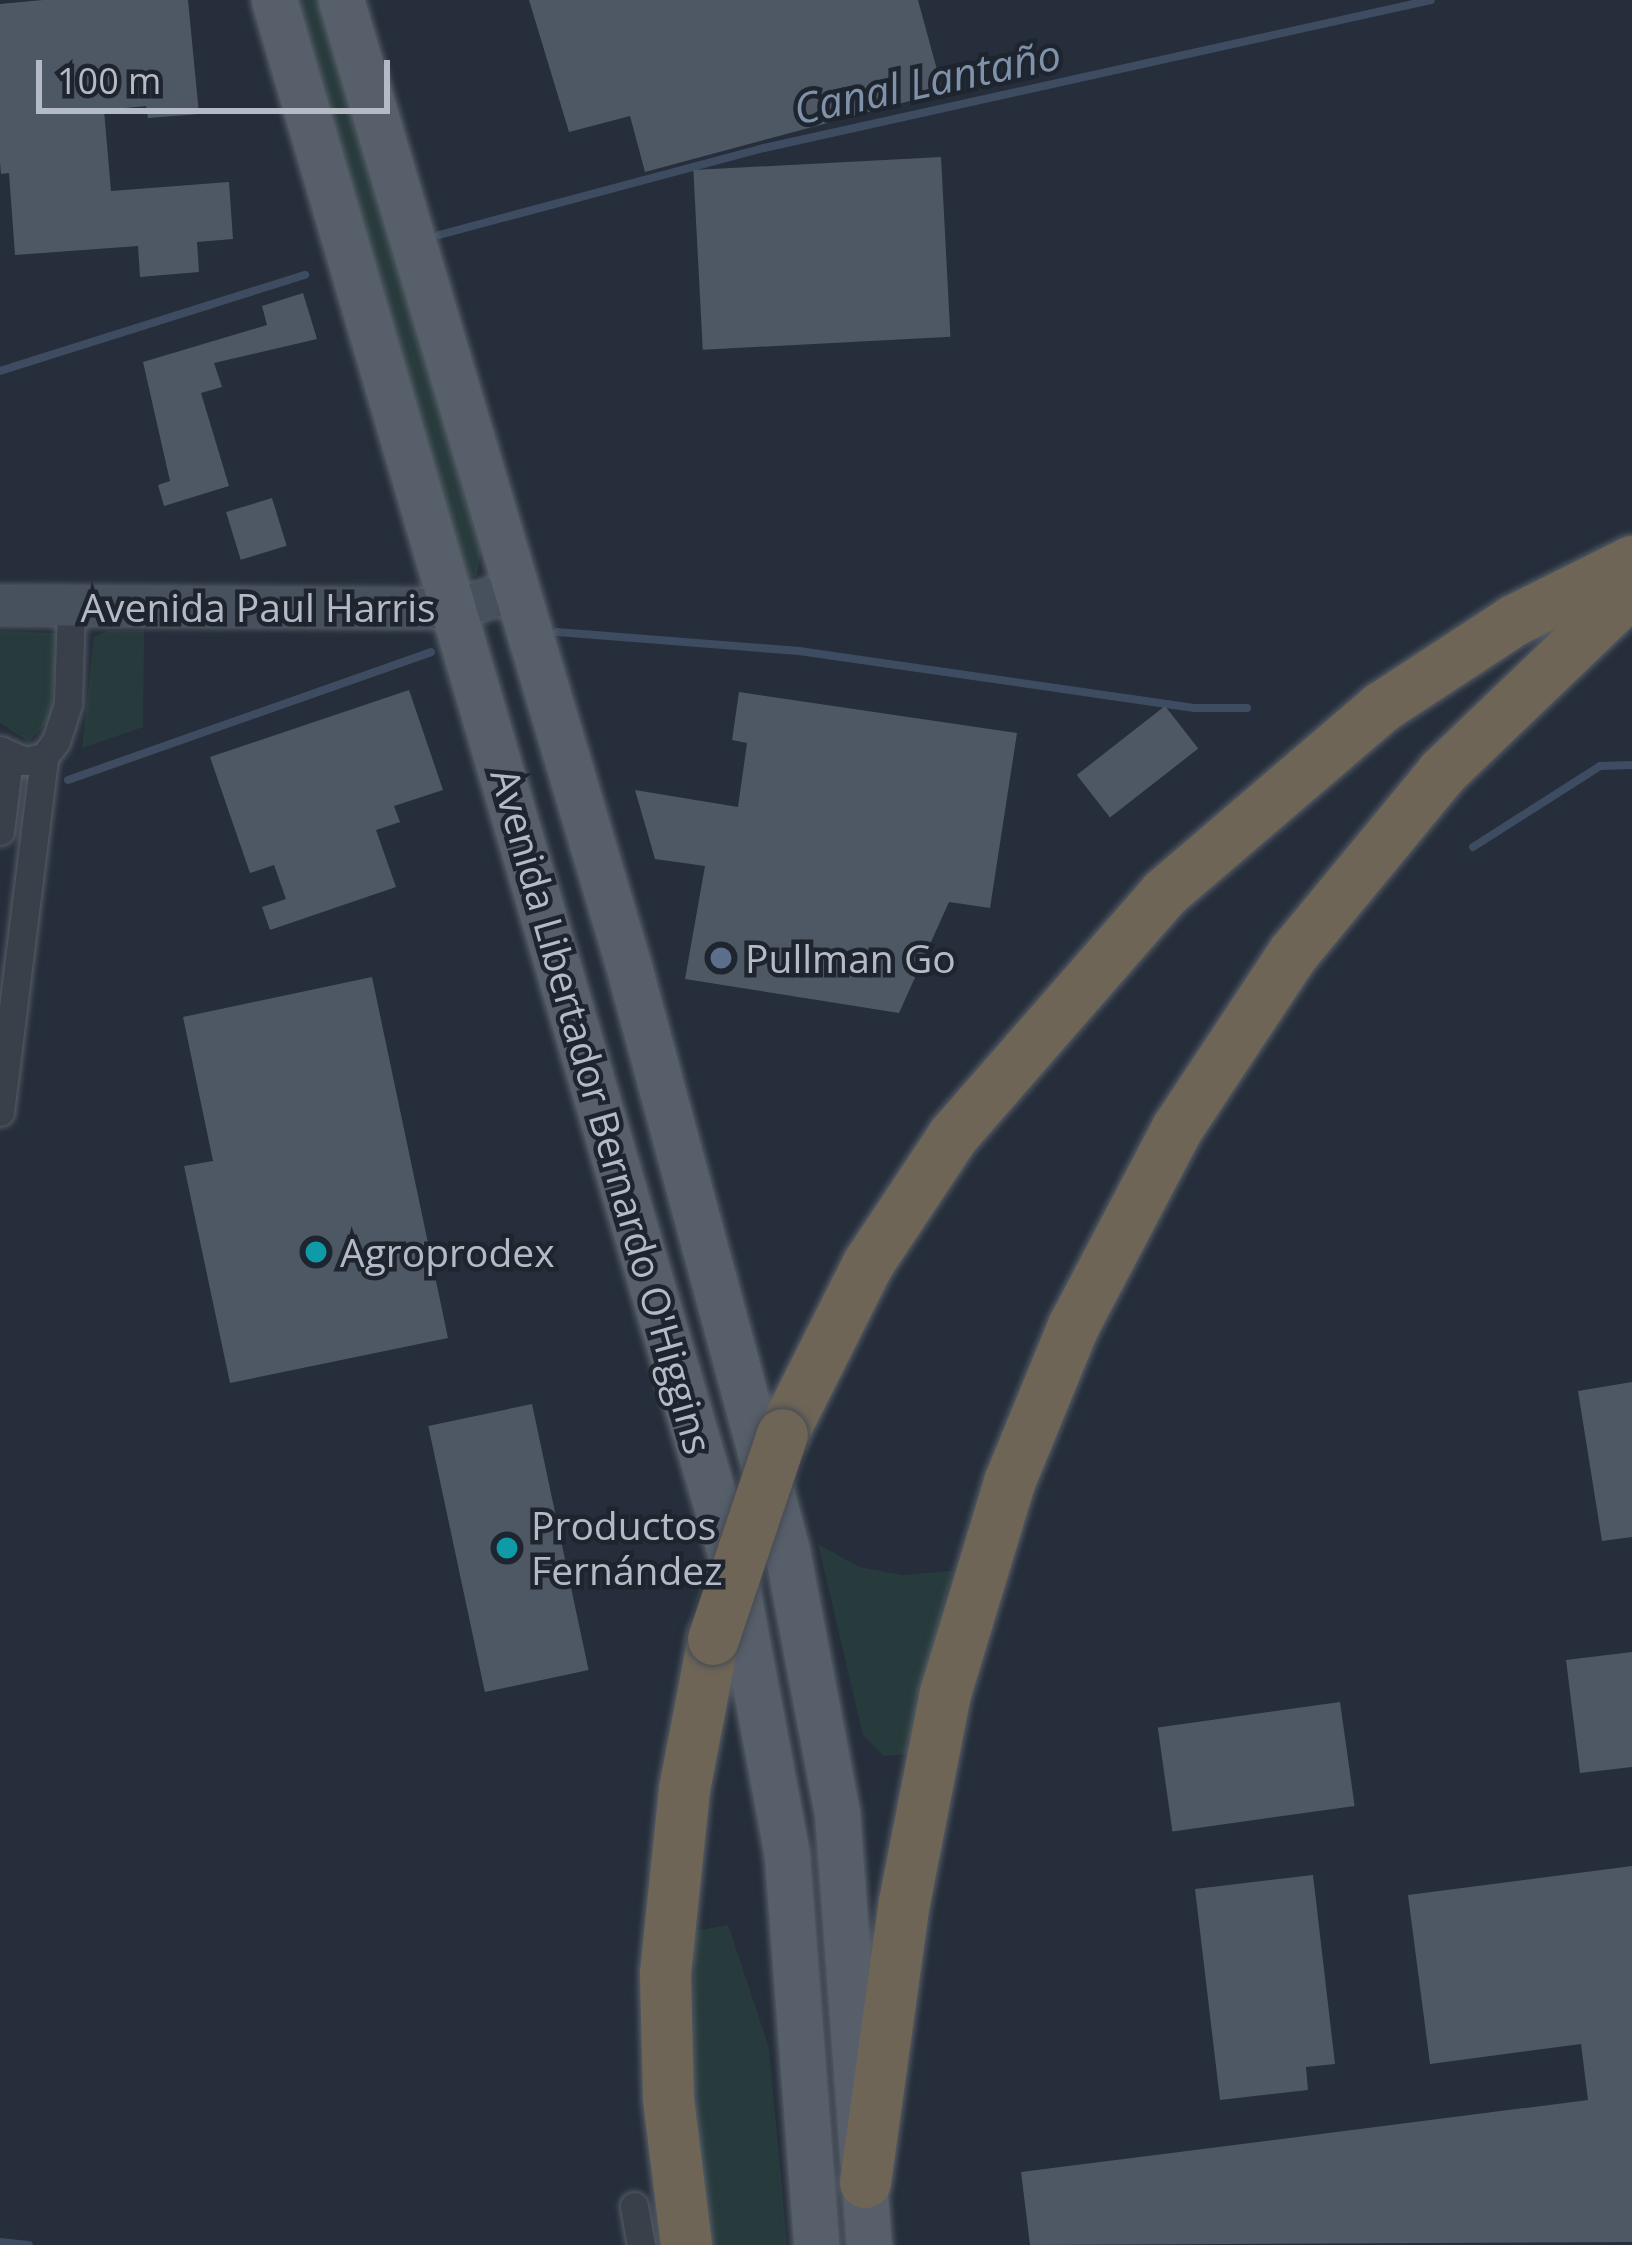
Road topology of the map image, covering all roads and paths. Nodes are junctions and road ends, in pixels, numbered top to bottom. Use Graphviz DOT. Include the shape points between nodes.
graph roads {
  1 [pos="274,0"];
  2 [pos="340,0"];
  3 [pos="1632,561"];
  4 [pos="1632,590"];
  5 [pos="514,591"];
  6 [pos="0,605"];
  7 [pos="70,606"];
  8 [pos="454,608"];
  9 [pos="5,754"];
  10 [pos="44,757"];
  11 [pos="0,831"];
  12 [pos="0,1112"];
  13 [pos="865,2182"];
  14 [pos="634,2206"];
  15 [pos="641,2245"];
  16 [pos="686,2245"];
  17 [pos="816,2245"];
  18 [pos="869,2245"];
  1 -- 8 [label="main road, Avenida Libertador Bernardo O'Higgins"];
  2 -- 5 [label="main road, Avenida Libertador Bernardo O'Higgins"];
  3 -- 16 [label="highway, bridge" via="1514,620 1381,707 1150,907 940,1153 868,1263 782,1434 713,1639 684,1789 665,1973 670,2119"];
  4 -- 13 [label="highway" via="1442,772 1293,953 1177,1128 1073,1327 1009,1482 945,1693 904,1902"];
  5 -- 8 [label="main road, Avenida Paul Harris"];
  5 -- 13 [label="main road, Avenida Libertador Bernardo O'Higgins" via="628,964 796,1593 841,1851"];
  6 -- 7 [label="main road, Avenida Paul Harris"];
  7 -- 8 [label="main road, Avenida Paul Harris"];
  7 -- 10 [label="street" via="68,703"];
  8 -- 17 [label="main road, Avenida Libertador Bernardo O'Higgins" via="700,1443 753,1655 787,1856"];
  9 -- 10 [label="street"];
  9 -- 11 [label="street"];
  10 -- 12 [label="street"];
  13 -- 18 [label="main road, Avenida Libertador Bernardo O'Higgins"];
  14 -- 15 [label="street"];
}
